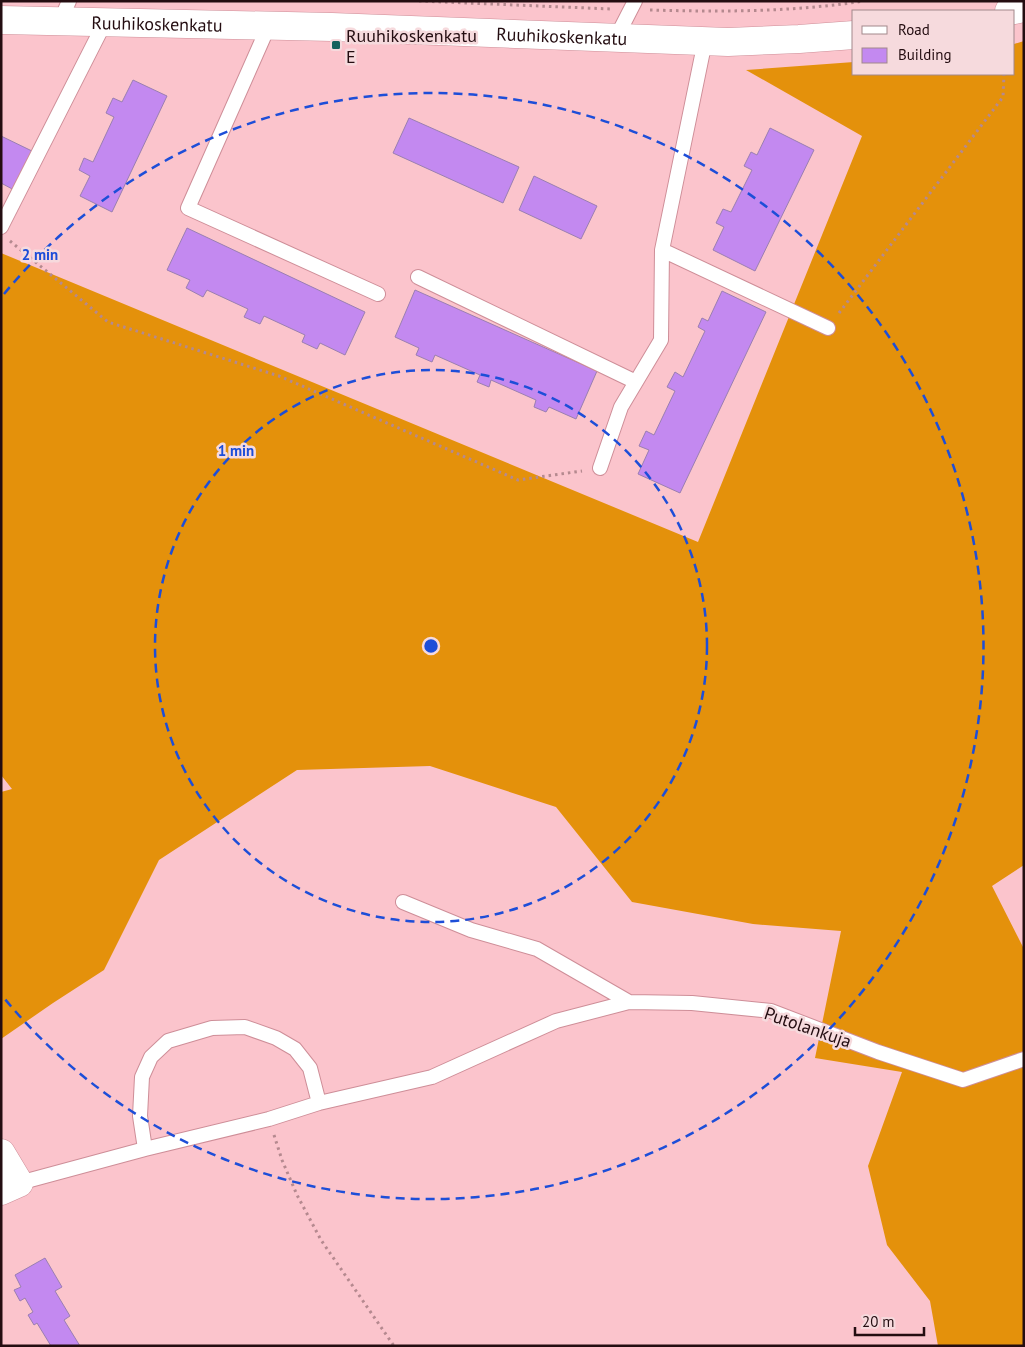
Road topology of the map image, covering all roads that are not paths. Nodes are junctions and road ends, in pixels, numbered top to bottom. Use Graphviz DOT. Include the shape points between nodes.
graph roads {
  1 [pos="633,5"];
  2 [pos="64,11"];
  3 [pos="1,20"];
  4 [pos="105,22"];
  5 [pos="269,25"];
  6 [pos="852,35"];
  7 [pos="616,38"];
  8 [pos="705,41"];
  9 [pos="1,226"];
  10 [pos="662,250"];
  11 [pos="418,277"];
  12 [pos="378,294"];
  13 [pos="828,328"];
  14 [pos="636,382"];
  15 [pos="600,468"];
  16 [pos="403,902"];
  17 [pos="629,1002"];
  18 [pos="1024,1060"];
  19 [pos="319,1103"];
  20 [pos="145,1149"];
  21 [pos="1,1153"];
  22 [pos="10,1187"];
  1 -- 7 [label="lane"];
  2 -- 3 [label="street, Ruuhikoskenkatu"];
  2 -- 4 [label="street, Ruuhikoskenkatu"];
  4 -- 5 [label="street, Ruuhikoskenkatu"];
  4 -- 9 [label="lane"];
  5 -- 7 [label="street, Ruuhikoskenkatu"];
  5 -- 12 [label="lane" via="188,208"];
  6 -- 8 [label="street, Ruuhikoskenkatu"];
  7 -- 8 [label="street, Ruuhikoskenkatu"];
  8 -- 10 [label="lane"];
  10 -- 13 [label="lane"];
  10 -- 14 [label="lane" via="661,340"];
  11 -- 14 [label="lane"];
  14 -- 15 [label="lane" via="621,407"];
  16 -- 17 [label="lane" via="471,930 537,949"];
  17 -- 18 [label="lane, Putolankuja" via="692,1003 771,1011 963,1080"];
  17 -- 19 [label="lane, Putolankuja" via="556,1021 432,1077"];
  19 -- 20 [label="lane, Putolankuja" via="269,1119"];
  19 -- 20 [label="lane" via="310,1068 295,1049 245,1027 212,1028 168,1041 151,1057 142,1077 140,1116"];
  20 -- 22 [label="lane, Putolankuja"];
  21 -- 22 [label="street"];
}
